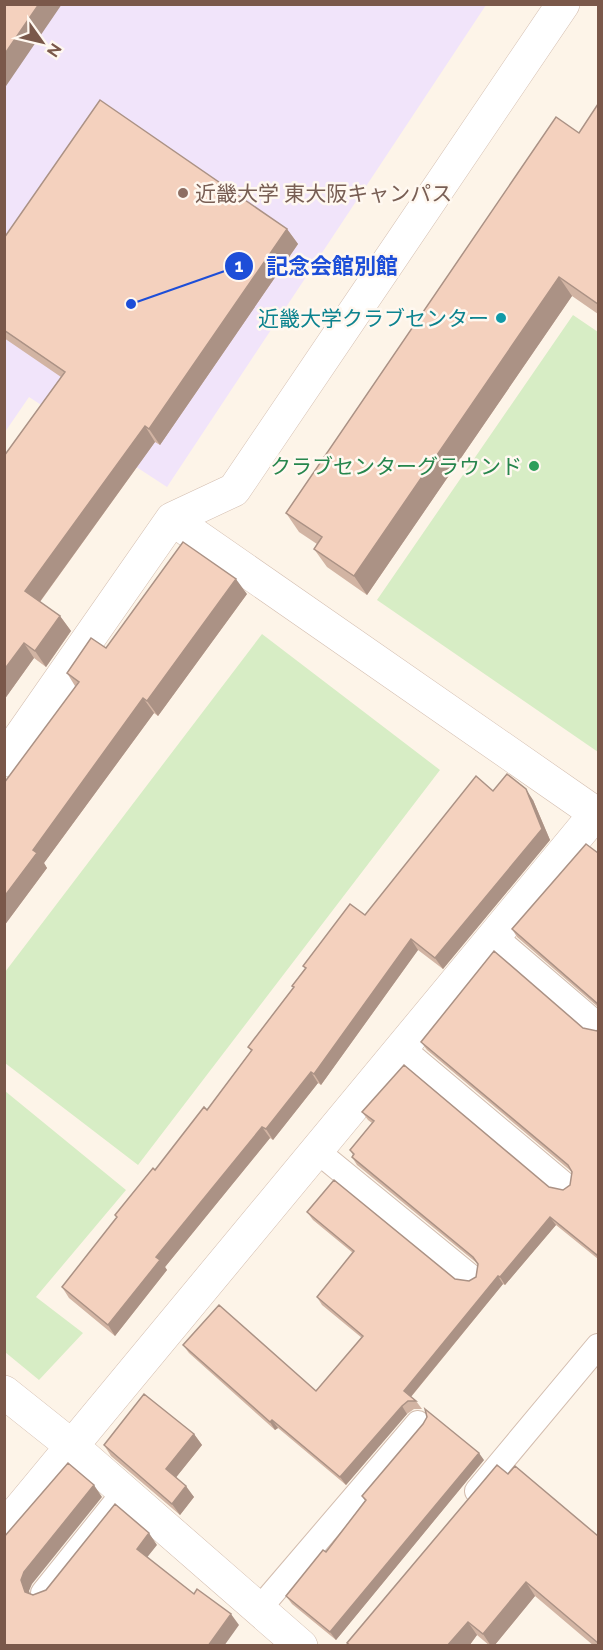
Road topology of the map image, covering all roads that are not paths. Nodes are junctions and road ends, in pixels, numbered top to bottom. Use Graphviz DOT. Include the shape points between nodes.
graph roads {
  1 [pos="563,4"];
  2 [pos="172,519"];
  3 [pos="4,760"];
  4 [pos="597,814"];
  5 [pos="494,936"];
  6 [pos="598,1025"];
  7 [pos="402,1048"];
  8 [pos="317,1151"];
  9 [pos="564,1184"];
  10 [pos="470,1276"];
  11 [pos="598,1346"];
  12 [pos="4,1392"];
  13 [pos="418,1424"];
  14 [pos="73,1447"];
  15 [pos="124,1492"];
  16 [pos="462,1509"];
  17 [pos="4,1528"];
  18 [pos="43,1593"];
  19 [pos="259,1609"];
  20 [pos="301,1646"];
  1 -- 2 [label="street" via="234,489"];
  2 -- 3 [label="street"];
  2 -- 4 [label="street"];
  4 -- 5 [label="street"];
  5 -- 6 [label="lane"];
  5 -- 7 [label="street"];
  7 -- 8 [label="street"];
  7 -- 9 [label="lane"];
  8 -- 10 [label="lane"];
  8 -- 14 [label="street"];
  11 -- 16 [label="lane"];
  12 -- 14 [label="street"];
  13 -- 19 [label="lane"];
  14 -- 15 [label="street"];
  14 -- 17 [label="street"];
  15 -- 18 [label="lane"];
  15 -- 19 [label="street"];
  19 -- 20 [label="street"];
}
